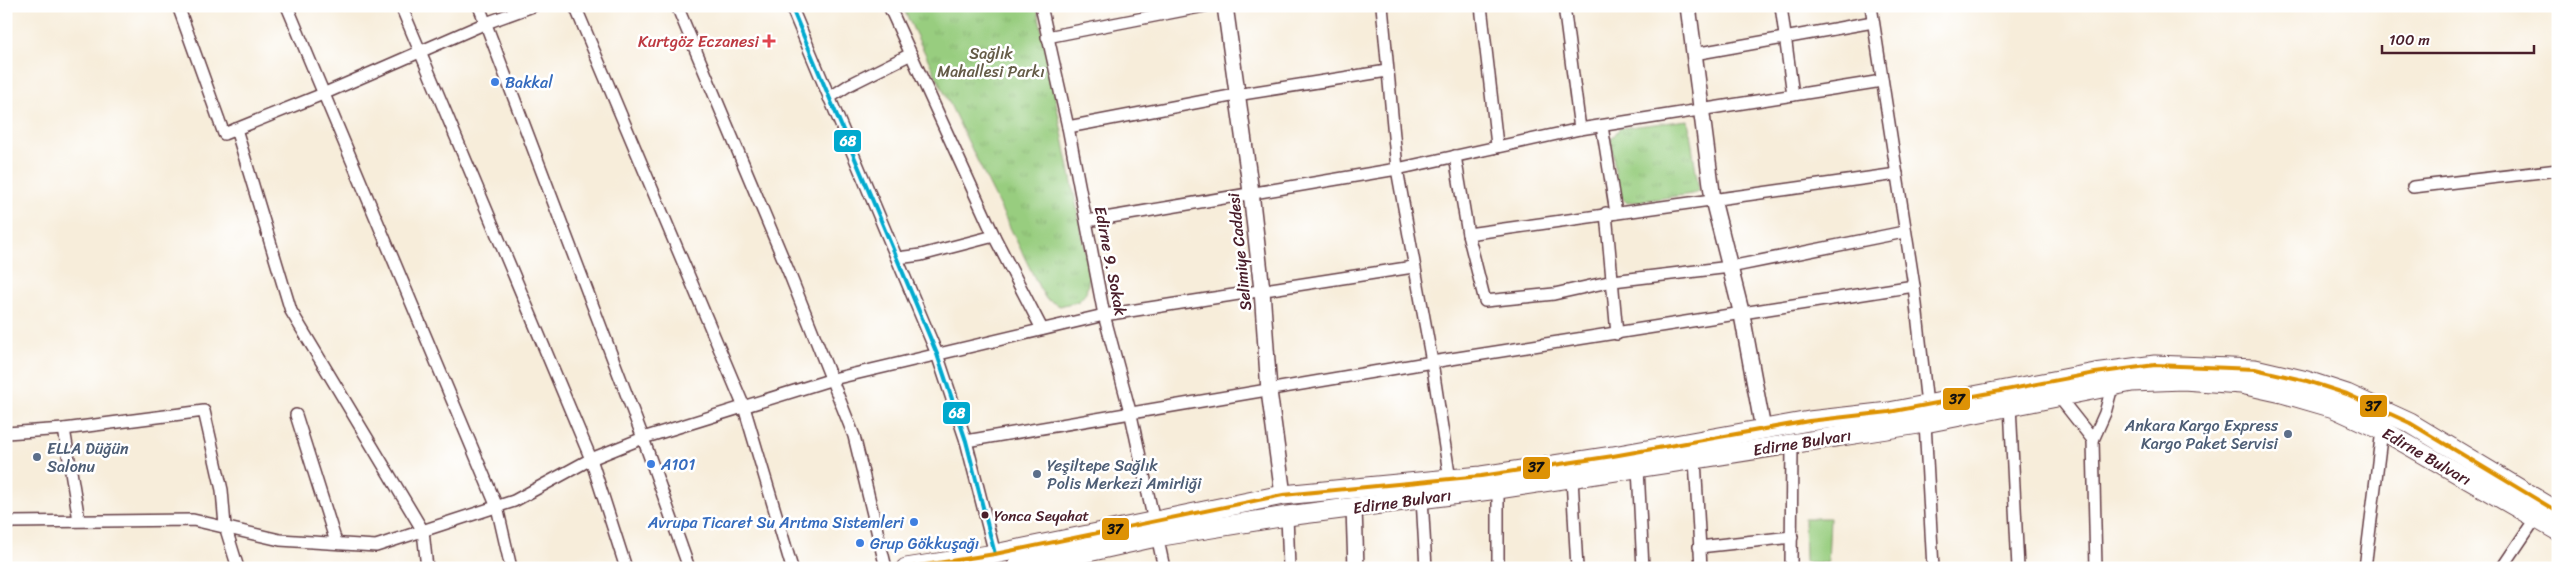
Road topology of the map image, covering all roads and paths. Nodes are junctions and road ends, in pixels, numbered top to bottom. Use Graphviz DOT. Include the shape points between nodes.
graph roads {
  1 [pos="178,6"];
  2 [pos="288,6"];
  3 [pos="401,6"];
  4 [pos="479,6"];
  5 [pos="533,6"];
  6 [pos="575,6"];
  7 [pos="676,6"];
  8 [pos="790,6"];
  9 [pos="889,6"];
  10 [pos="1041,6"];
  11 [pos="1206,6"];
  12 [pos="1225,6"];
  13 [pos="1382,6"];
  14 [pos="1481,6"];
  15 [pos="1564,6"];
  16 [pos="1688,6"];
  17 [pos="1781,6"];
  18 [pos="1871,6"];
  19 [pos="1873,22"];
  20 [pos="486,23"];
  21 [pos="1047,36"];
  22 [pos="1784,37"];
  23 [pos="420,50"];
  24 [pos="911,54"];
  25 [pos="1694,54"];
  26 [pos="1387,71"];
  27 [pos="1882,81"];
  28 [pos="323,94"];
  29 [pos="1793,95"];
  30 [pos="1236,96"];
  31 [pos="829,98"];
  32 [pos="1701,110"];
  33 [pos="1602,126"];
  34 [pos="1068,128"];
  35 [pos="1580,128"];
  36 [pos="236,129"];
  37 [pos="1497,145"];
  38 [pos="1455,156"];
  39 [pos="1397,169"];
  40 [pos="2558,170"];
  41 [pos="1897,174"];
  42 [pos="2413,187"];
  43 [pos="1251,192"];
  44 [pos="1714,200"];
  45 [pos="1611,213"];
  46 [pos="1087,221"];
  47 [pos="1904,232"];
  48 [pos="1468,234"];
  49 [pos="994,236"];
  50 [pos="897,258"];
  51 [pos="1414,267"];
  52 [pos="1730,267"];
  53 [pos="1613,281"];
  54 [pos="1914,286"];
  55 [pos="1262,290"];
  56 [pos="1104,315"];
  57 [pos="1742,315"];
  58 [pos="1042,329"];
  59 [pos="1617,334"];
  60 [pos="937,354"];
  61 [pos="1432,362"];
  62 [pos="833,379"];
  63 [pos="2112,387"];
  64 [pos="1269,391"];
  65 [pos="2059,397"];
  66 [pos="2010,405"];
  67 [pos="744,407"];
  68 [pos="296,414"];
  69 [pos="1926,414"];
  70 [pos="1131,415"];
  71 [pos="64,429"];
  72 [pos="1763,429"];
  73 [pos="2382,430"];
  74 [pos="6,433"];
  75 [pos="643,438"];
  76 [pos="2093,440"];
  77 [pos="966,441"];
  78 [pos="1792,444"];
  79 [pos="591,459"];
  80 [pos="1695,460"];
  81 [pos="1638,468"];
  82 [pos="1572,478"];
  83 [pos="1450,480"];
  84 [pos="1498,489"];
  85 [pos="1283,495"];
  86 [pos="1422,498"];
  87 [pos="497,507"];
  88 [pos="1354,508"];
  89 [pos="2558,512"];
  90 [pos="1286,516"];
  91 [pos="2535,519"];
  92 [pos="79,520"];
  93 [pos="6,526"];
  94 [pos="225,526"];
  95 [pos="1154,529"];
  96 [pos="423,531"];
  97 [pos="2558,532"];
  98 [pos="1792,537"];
  99 [pos="336,542"];
  100 [pos="1699,547"];
  101 [pos="995,554"];
  102 [pos="238,568"];
  103 [pos="427,568"];
  104 [pos="511,568"];
  105 [pos="626,568"];
  106 [pos="689,568"];
  107 [pos="792,568"];
  108 [pos="886,568"];
  109 [pos="906,568"];
  110 [pos="1016,568"];
  111 [pos="1164,568"];
  112 [pos="1290,568"];
  113 [pos="1356,568"];
  114 [pos="1426,568"];
  115 [pos="1498,568"];
  116 [pos="1577,568"];
  117 [pos="1643,568"];
  118 [pos="1701,568"];
  119 [pos="1792,568"];
  120 [pos="1933,568"];
  121 [pos="2018,568"];
  122 [pos="2096,568"];
  123 [pos="2365,568"];
  124 [pos="2502,568"];
  1 -- 36 [label="street" via="224,134"];
  2 -- 28 [label="street"];
  3 -- 23 [label="street"];
  4 -- 20 [label="street"];
  5 -- 20 [label="street"];
  6 -- 67 [label="street"];
  7 -- 62 [label="street"];
  8 -- 31 [label="street"];
  9 -- 24 [label="street"];
  10 -- 21 [label="street, Edirne 9. Sokak"];
  11 -- 21 [label="street"];
  12 -- 30 [label="street, Selimiye Caddesi"];
  13 -- 26 [label="street"];
  14 -- 37 [label="street"];
  15 -- 35 [label="street"];
  16 -- 25 [label="street"];
  17 -- 22 [label="street"];
  18 -- 19 [label="street"];
  19 -- 22 [label="street"];
  19 -- 27 [label="street"];
  20 -- 23 [label="street"];
  20 -- 75 [label="street"];
  21 -- 34 [label="street, Edirne 9. Sokak"];
  22 -- 25 [label="street"];
  22 -- 29 [label="street"];
  23 -- 28 [label="street"];
  23 -- 79 [label="street"];
  24 -- 31 [label="street"];
  24 -- 49 [label="street"];
  25 -- 32 [label="street"];
  26 -- 30 [label="street"];
  26 -- 39 [label="street"];
  27 -- 29 [label="street"];
  27 -- 41 [label="street"];
  28 -- 36 [label="street"];
  28 -- 87 [label="street"];
  29 -- 32 [label="street"];
  30 -- 34 [label="street"];
  30 -- 43 [label="street, Selimiye Caddesi"];
  31 -- 50 [label="street"];
  32 -- 33 [label="street"];
  32 -- 44 [label="street"];
  33 -- 35 [label="street"];
  33 -- 45 [label="street"];
  34 -- 46 [label="street, Edirne 9. Sokak"];
  35 -- 37 [label="street"];
  36 -- 96 [label="street" via="291,311"];
  37 -- 38 [label="street"];
  38 -- 39 [label="street"];
  38 -- 48 [label="street"];
  39 -- 43 [label="street"];
  39 -- 51 [label="street"];
  40 -- 42 [label="street"];
  41 -- 44 [label="street"];
  41 -- 47 [label="street"];
  43 -- 46 [label="street"];
  43 -- 55 [label="street, Selimiye Caddesi"];
  44 -- 45 [label="street"];
  44 -- 52 [label="street"];
  45 -- 48 [label="street"];
  45 -- 53 [label="street"];
  46 -- 56 [label="street, Edirne 9. Sokak"];
  47 -- 52 [label="street"];
  47 -- 54 [label="street"];
  48 -- 53 [label="street" via="1486,301 1554,294"];
  49 -- 50 [label="street" via="922,255"];
  49 -- 58 [label="street"];
  50 -- 60 [label="street"];
  51 -- 55 [label="street"];
  51 -- 61 [label="street"];
  52 -- 53 [label="street"];
  52 -- 57 [label="street"];
  53 -- 59 [label="street"];
  54 -- 57 [label="street"];
  54 -- 69 [label="street"];
  55 -- 56 [label="street"];
  55 -- 64 [label="street, Selimiye Caddesi"];
  56 -- 58 [label="street"];
  56 -- 70 [label="street, Edirne 9. Sokak"];
  57 -- 59 [label="street"];
  57 -- 72 [label="street"];
  58 -- 60 [label="street"];
  59 -- 61 [label="street"];
  60 -- 62 [label="street"];
  60 -- 77 [label="street"];
  61 -- 64 [label="street"];
  61 -- 83 [label="street"];
  62 -- 67 [label="street"];
  62 -- 108 [label="street" via="854,436"];
  63 -- 65 [label="highway, Edirne Bulvarı"];
  63 -- 73 [label="highway, Edirne Bulvarı" via="2132,382 2183,380 2241,384 2334,408"];
  63 -- 76 [label="street" via="2106,413"];
  64 -- 70 [label="street"];
  64 -- 85 [label="street, Selimiye Caddesi"];
  65 -- 66 [label="highway, Edirne Bulvarı"];
  65 -- 76 [label="street"];
  66 -- 69 [label="highway, Edirne Bulvarı"];
  66 -- 121 [label="street"];
  67 -- 75 [label="street"];
  67 -- 107 [label="street"];
  68 -- 99 [label="street"];
  69 -- 72 [label="highway, Edirne Bulvarı"];
  69 -- 78 [label="highway, Edirne Bulvarı"];
  69 -- 89 [label="highway, Edirne Bulvarı" via="2095,373 2155,365 2255,369 2307,381 2380,408"];
  69 -- 120 [label="street"];
  70 -- 77 [label="street"];
  70 -- 95 [label="street, Edirne 9. Sokak"];
  71 -- 74 [label="street"];
  71 -- 92 [label="street"];
  71 -- 94 [label="street" via="204,411 222,490"];
  72 -- 83 [label="highway, Edirne Bulvarı" via="1613,456"];
  73 -- 91 [label="highway, Edirne Bulvarı"];
  73 -- 123 [label="street"];
  75 -- 79 [label="street"];
  75 -- 106 [label="street"];
  76 -- 122 [label="street"];
  77 -- 101 [label="street"];
  78 -- 80 [label="highway, Edirne Bulvarı"];
  78 -- 98 [label="street"];
  79 -- 87 [label="street"];
  79 -- 105 [label="street"];
  80 -- 81 [label="highway, Edirne Bulvarı"];
  80 -- 100 [label="street"];
  81 -- 82 [label="highway, Edirne Bulvarı"];
  81 -- 117 [label="street"];
  82 -- 84 [label="highway, Edirne Bulvarı"];
  82 -- 116 [label="street"];
  83 -- 85 [label="highway, Edirne Bulvarı"];
  84 -- 86 [label="highway, Edirne Bulvarı"];
  84 -- 115 [label="street"];
  85 -- 95 [label="highway, Edirne Bulvarı"];
  86 -- 88 [label="highway, Edirne Bulvarı"];
  86 -- 114 [label="street"];
  87 -- 96 [label="street"];
  87 -- 104 [label="street"];
  88 -- 90 [label="highway, Edirne Bulvarı"];
  88 -- 113 [label="street"];
  90 -- 95 [label="highway, Edirne Bulvarı"];
  90 -- 112 [label="street"];
  91 -- 97 [label="highway, Edirne Bulvarı"];
  91 -- 124 [label="street"];
  92 -- 93 [label="street" via="11,522"];
  92 -- 94 [label="street" via="193,520"];
  94 -- 99 [label="street" via="280,540"];
  94 -- 102 [label="street"];
  95 -- 101 [label="highway, Edirne Bulvarı"];
  95 -- 110 [label="highway, Edirne Bulvarı"];
  95 -- 111 [label="street, Edirne 9. Sokak"];
  96 -- 99 [label="street" via="376,546"];
  96 -- 103 [label="street"];
  98 -- 100 [label="street"];
  98 -- 119 [label="street"];
  100 -- 118 [label="street"];
  101 -- 109 [label="highway, Edirne Bulvarı"];
}
